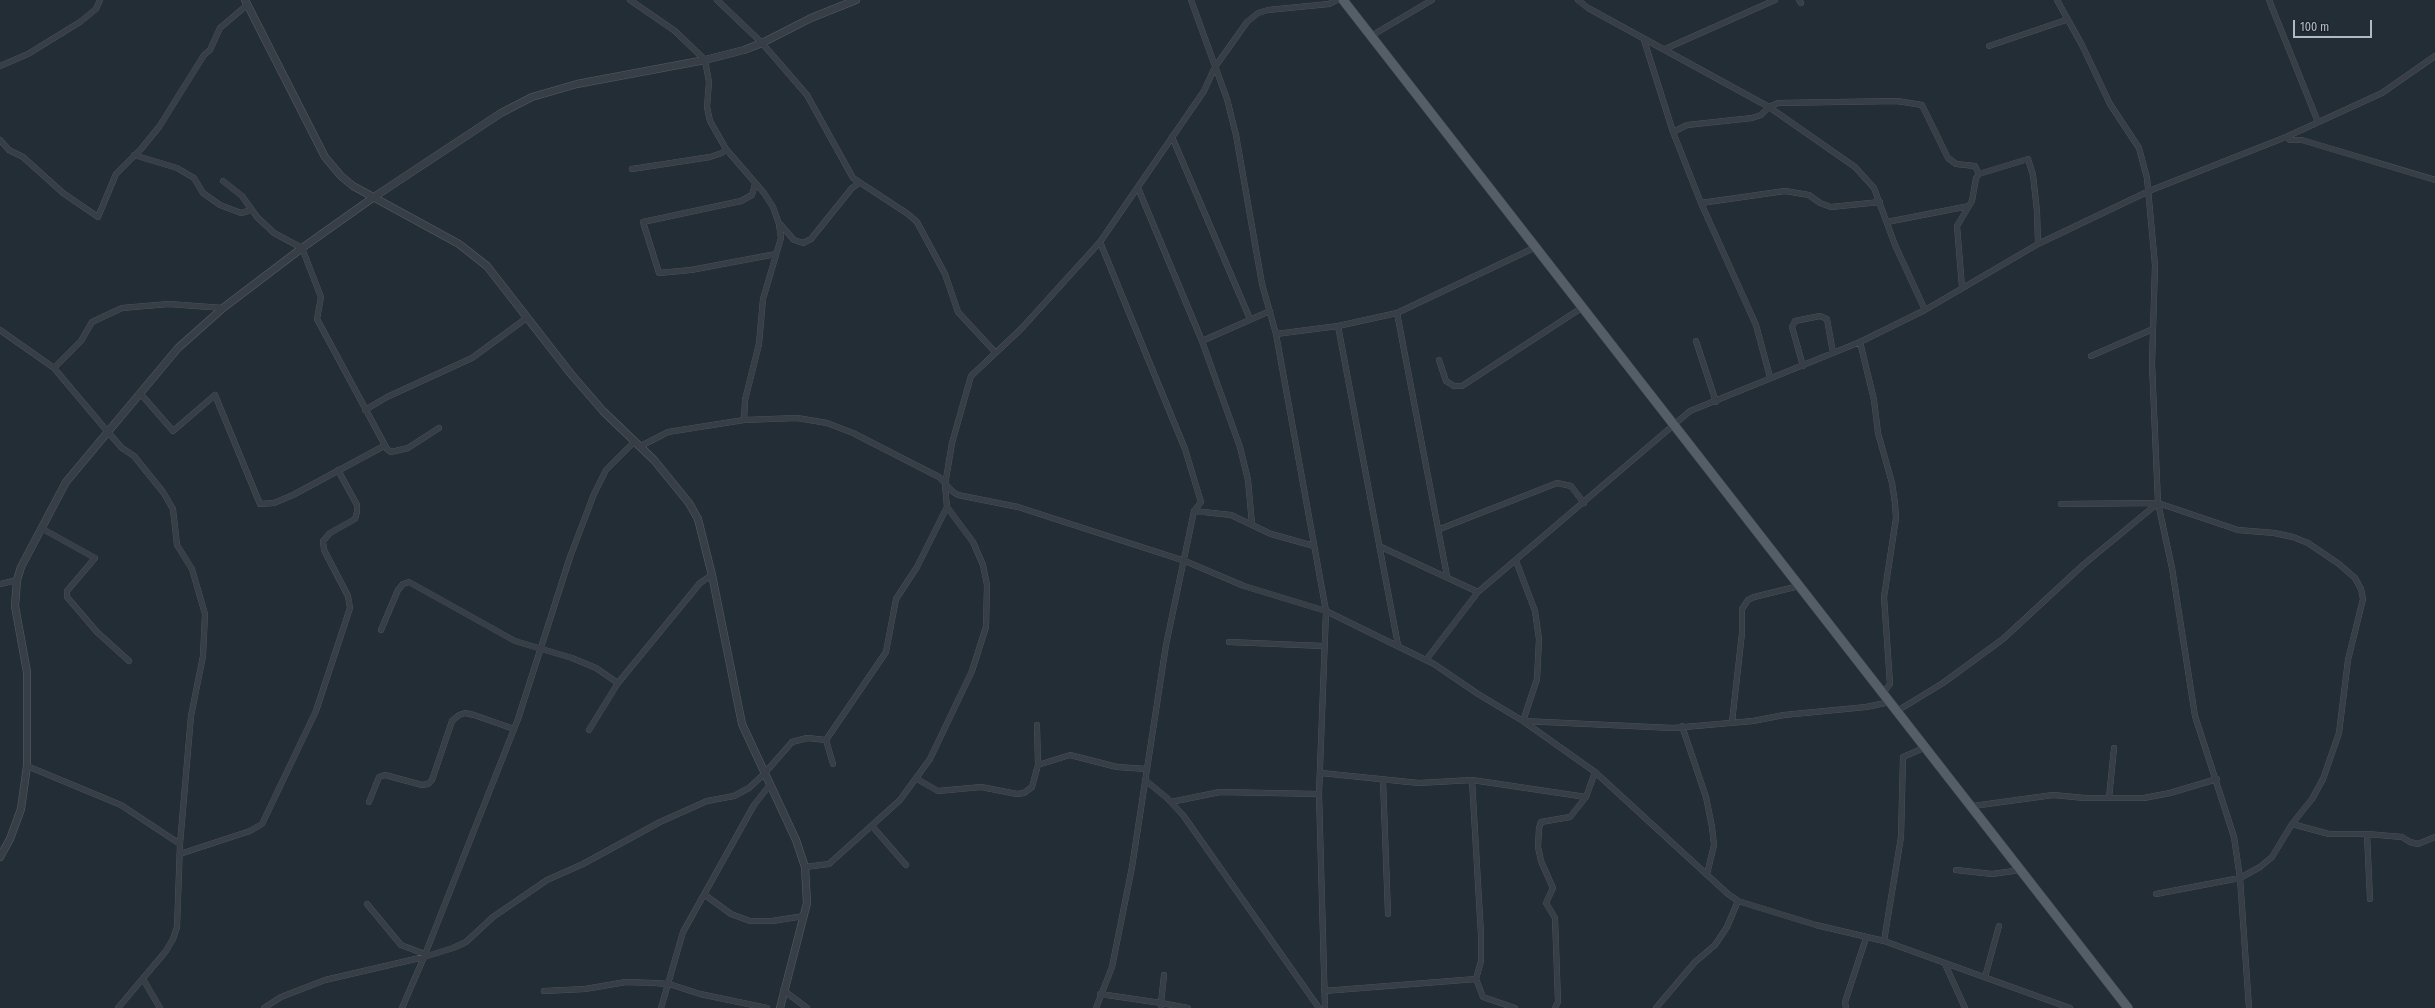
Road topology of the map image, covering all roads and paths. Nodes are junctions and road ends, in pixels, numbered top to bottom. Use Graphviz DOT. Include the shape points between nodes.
graph roads {
  1 [pos="100,0"];
  2 [pos="630,0"];
  3 [pos="717,0"];
  4 [pos="856,0"];
  5 [pos="1190,0"];
  6 [pos="1337,0"];
  7 [pos="1343,0"];
  8 [pos="1432,0"];
  9 [pos="1579,0"];
  10 [pos="1775,0"];
  11 [pos="2057,0"];
  12 [pos="2269,0"];
  13 [pos="246,2"];
  14 [pos="2066,20"];
  15 [pos="1371,36"];
  16 [pos="1644,40"];
  17 [pos="762,43"];
  18 [pos="1989,46"];
  19 [pos="1665,49"];
  20 [pos="2435,56"];
  21 [pos="705,60"];
  22 [pos="0,66"];
  23 [pos="1215,67"];
  24 [pos="1769,107"];
  25 [pos="2318,122"];
  26 [pos="1673,132"];
  27 [pos="1172,137"];
  28 [pos="2286,137"];
  29 [pos="0,140"];
  30 [pos="726,149"];
  31 [pos="134,155"];
  32 [pos="632,169"];
  33 [pos="1979,174"];
  34 [pos="2435,180"];
  35 [pos="223,181"];
  36 [pos="859,183"];
  37 [pos="755,184"];
  38 [pos="1138,188"];
  39 [pos="2148,191"];
  40 [pos="374,197"];
  41 [pos="1880,202"];
  42 [pos="1701,203"];
  43 [pos="1969,206"];
  44 [pos="252,210"];
  45 [pos="1887,222"];
  46 [pos="780,224"];
  47 [pos="1100,242"];
  48 [pos="2038,244"];
  49 [pos="1536,246"];
  50 [pos="302,248"];
  51 [pos="776,254"];
  52 [pos="1962,287"];
  53 [pos="1584,306"];
  54 [pos="224,308"];
  55 [pos="1925,310"];
  56 [pos="1270,311"];
  57 [pos="1397,313"];
  58 [pos="528,317"];
  59 [pos="1250,319"];
  60 [pos="1338,326"];
  61 [pos="2153,329"];
  62 [pos="0,331"];
  63 [pos="1276,334"];
  64 [pos="1202,341"];
  65 [pos="1696,341"];
  66 [pos="1860,342"];
  67 [pos="996,352"];
  68 [pos="1833,353"];
  69 [pos="2091,356"];
  70 [pos="1438,360"];
  71 [pos="1803,366"];
  72 [pos="54,368"];
  73 [pos="1770,377"];
  74 [pos="140,393"];
  75 [pos="1716,402"];
  76 [pos="365,410"];
  77 [pos="744,420"];
  78 [pos="1674,424"];
  79 [pos="439,428"];
  80 [pos="107,431"];
  81 [pos="638,443"];
  82 [pos="384,446"];
  83 [pos="338,470"];
  84 [pos="945,485"];
  85 [pos="2158,502"];
  86 [pos="1584,503"];
  87 [pos="2061,504"];
  88 [pos="947,507"];
  89 [pos="1194,511"];
  90 [pos="1252,524"];
  91 [pos="41,528"];
  92 [pos="1440,529"];
  93 [pos="1314,546"];
  94 [pos="1379,546"];
  95 [pos="1185,561"];
  96 [pos="1516,561"];
  97 [pos="712,575"];
  98 [pos="1447,576"];
  99 [pos="17,580"];
  100 [pos="0,584"];
  101 [pos="1799,586"];
  102 [pos="1478,592"];
  103 [pos="1326,611"];
  104 [pos="381,630"];
  105 [pos="1229,642"];
  106 [pos="1398,645"];
  107 [pos="1323,646"];
  108 [pos="541,650"];
  109 [pos="1426,660"];
  110 [pos="129,661"];
  111 [pos="618,682"];
  112 [pos="1883,692"];
  113 [pos="1890,702"];
  114 [pos="1897,711"];
  115 [pos="1523,721"];
  116 [pos="1732,722"];
  117 [pos="1037,725"];
  118 [pos="1682,726"];
  119 [pos="514,729"];
  120 [pos="589,730"];
  121 [pos="826,740"];
  122 [pos="1926,747"];
  123 [pos="2114,748"];
  124 [pos="833,764"];
  125 [pos="1038,765"];
  126 [pos="27,766"];
  127 [pos="1147,769"];
  128 [pos="1594,772"];
  129 [pos="1321,773"];
  130 [pos="764,774"];
  131 [pos="917,779"];
  132 [pos="2217,779"];
  133 [pos="1145,780"];
  134 [pos="1383,780"];
  135 [pos="1472,780"];
  136 [pos="769,786"];
  137 [pos="1319,794"];
  138 [pos="1586,797"];
  139 [pos="2109,798"];
  140 [pos="370,802"];
  141 [pos="1172,802"];
  142 [pos="1972,806"];
  143 [pos="2292,824"];
  144 [pos="872,826"];
  145 [pos="2367,834"];
  146 [pos="2435,837"];
  147 [pos="180,844"];
  148 [pos="180,854"];
  149 [pos="0,857"];
  150 [pos="906,865"];
  151 [pos="806,867"];
  152 [pos="1956,870"];
  153 [pos="2021,870"];
  154 [pos="1707,874"];
  155 [pos="2240,878"];
  156 [pos="2156,894"];
  157 [pos="704,895"];
  158 [pos="2370,898"];
  159 [pos="1738,901"];
  160 [pos="367,904"];
  161 [pos="1388,914"];
  162 [pos="804,916"];
  163 [pos="1999,926"];
  164 [pos="1866,938"];
  165 [pos="1884,941"];
  166 [pos="425,956"];
  167 [pos="1944,964"];
  168 [pos="1164,975"];
  169 [pos="1985,977"];
  170 [pos="143,979"];
  171 [pos="1476,979"];
  172 [pos="669,984"];
  173 [pos="783,990"];
  174 [pos="544,991"];
  175 [pos="1324,991"];
  176 [pos="1100,994"];
  177 [pos="1161,1006"];
  178 [pos="118,1008"];
  179 [pos="160,1008"];
  180 [pos="264,1008"];
  181 [pos="402,1008"];
  182 [pos="660,1008"];
  183 [pos="767,1008"];
  184 [pos="780,1008"];
  185 [pos="807,1008"];
  186 [pos="1096,1008"];
  187 [pos="1188,1008"];
  188 [pos="1319,1008"];
  189 [pos="1325,1008"];
  190 [pos="1515,1008"];
  191 [pos="1555,1008"];
  192 [pos="1656,1008"];
  193 [pos="1846,1008"];
  194 [pos="1965,1008"];
  195 [pos="2070,1008"];
  196 [pos="2128,1008"];
  197 [pos="2249,1008"];
  1 -- 22 [label="street" via="96,10 80,22 28,54"];
  2 -- 21 [label="street" via="675,31"];
  3 -- 17 [label="street"];
  4 -- 17 [label="street" via="811,18"];
  5 -- 23 [label="street"];
  6 -- 23 [label="street" via="1329,4 1258,13 1247,22"];
  7 -- 15 [label="main road"];
  8 -- 15 [label="street"];
  9 -- 16 [label="street" via="1588,8"];
  10 -- 19 [label="street"];
  11 -- 14 [label="street"];
  12 -- 25 [label="street"];
  13 -- 31 [label="street" via="220,28 210,50 204,55 159,127"];
  13 -- 40 [label="street" via="325,157 353,186"];
  14 -- 18 [label="street"];
  14 -- 39 [label="street" via="2082,45 2110,104 2139,148"];
  15 -- 49 [label="main road"];
  16 -- 19 [label="street"];
  16 -- 26 [label="street"];
  17 -- 21 [label="street"];
  17 -- 36 [label="street" via="807,96 845,165"];
  19 -- 24 [label="street"];
  20 -- 25 [label="street" via="2382,93"];
  21 -- 30 [label="street" via="709,82 706,107 710,121"];
  21 -- 40 [label="street" via="577,84 532,97 501,113"];
  23 -- 27 [label="street" via="1204,91"];
  23 -- 56 [label="street" via="1227,99 1236,135 1262,284"];
  24 -- 26 [label="street" via="1761,115 1752,118 1687,125"];
  24 -- 33 [label="street" via="1778,102 1897,101 1922,105 1948,158 1956,164 1975,166"];
  24 -- 41 [label="street" via="1856,167 1874,188"];
  25 -- 28 [label="street"];
  26 -- 42 [label="street"];
  27 -- 38 [label="street"];
  27 -- 59 [label="street"];
  28 -- 34 [label="street"];
  28 -- 39 [label="street"];
  29 -- 31 [label="street" via="63,193 98,217 116,174"];
  30 -- 32 [label="street" via="722,154 710,157"];
  30 -- 37 [label="street"];
  31 -- 44 [label="street" via="177,168 194,178 203,193 220,205 241,212"];
  33 -- 43 [label="street"];
  33 -- 48 [label="street" via="2028,159 2035,189"];
  35 -- 44 [label="street" via="242,196"];
  36 -- 46 [label="street" via="852,188 811,239 803,243 794,240"];
  36 -- 67 [label="street" via="917,222 945,274 958,312"];
  37 -- 46 [label="street" via="773,207"];
  37 -- 51 [label="street" via="752,195 741,201 643,222 659,273"];
  38 -- 47 [label="street"];
  38 -- 64 [label="street"];
  39 -- 48 [label="street"];
  39 -- 61 [label="street" via="2155,265"];
  40 -- 50 [label="street"];
  40 -- 58 [label="street" via="459,244 487,266"];
  41 -- 42 [label="street" via="1831,208 1809,195 1785,191"];
  41 -- 45 [label="street"];
  42 -- 73 [label="street" via="1756,325"];
  43 -- 45 [label="street"];
  43 -- 52 [label="street" via="1957,226"];
  44 -- 50 [label="street" via="274,233"];
  45 -- 55 [label="street"];
  46 -- 51 [label="street" via="781,238"];
  47 -- 67 [label="street" via="1021,329"];
  47 -- 89 [label="street" via="1197,481 1201,502"];
  48 -- 52 [label="street"];
  49 -- 53 [label="main road"];
  49 -- 57 [label="street"];
  50 -- 54 [label="street"];
  50 -- 76 [label="street" via="321,298 317,320"];
  51 -- 77 [label="street" via="763,299 759,344 745,400"];
  52 -- 55 [label="street"];
  53 -- 70 [label="street" via="1462,386 1454,386 1446,381"];
  53 -- 78 [label="main road"];
  54 -- 72 [label="street" via="169,304 122,308 92,322 81,341"];
  54 -- 74 [label="street" via="178,348"];
  55 -- 66 [label="street"];
  56 -- 59 [label="street"];
  56 -- 63 [label="street"];
  57 -- 60 [label="street"];
  57 -- 92 [label="street"];
  58 -- 76 [label="street" via="472,358 387,397"];
  58 -- 81 [label="street" via="603,411"];
  59 -- 64 [label="street"];
  60 -- 63 [label="street"];
  60 -- 94 [label="street"];
  61 -- 69 [label="street"];
  61 -- 85 [label="street" via="2155,471"];
  62 -- 72 [label="street"];
  63 -- 93 [label="street"];
  64 -- 90 [label="street" via="1240,447 1248,480"];
  65 -- 75 [label="street"];
  66 -- 68 [label="street"];
  66 -- 112 [label="street" via="1874,400 1878,433 1892,483 1896,518 1884,597 1890,684"];
  67 -- 84 [label="street" via="971,376 952,443"];
  68 -- 71 [label="street"];
  68 -- 71 [label="street" via="1828,319 1820,316 1795,321 1792,327"];
  71 -- 73 [label="street"];
  72 -- 80 [label="street"];
  73 -- 75 [label="street"];
  74 -- 80 [label="street"];
  74 -- 83 [label="street" via="173,431 215,395 260,504 274,503 293,495"];
  75 -- 78 [label="street" via="1690,411"];
  76 -- 82 [label="street"];
  77 -- 81 [label="street" via="668,432"];
  77 -- 84 [label="street" via="797,418 827,423 854,433 939,477"];
  78 -- 86 [label="street"];
  78 -- 101 [label="main road"];
  79 -- 82 [label="street" via="408,448 391,452"];
  80 -- 91 [label="street" via="66,482"];
  80 -- 147 [label="street" via="147,472 173,509 177,545 192,569 206,614 203,656 191,716"];
  81 -- 97 [label="street" via="689,503 698,518"];
  81 -- 108 [label="street" via="606,470 594,494 570,557"];
  82 -- 83 [label="street"];
  83 -- 148 [label="street" via="357,505 357,512 354,519 330,533 324,541 324,550 348,596 350,608 316,711 262,824 250,831"];
  84 -- 88 [label="street"];
  84 -- 95 [label="street" via="958,495 1018,507"];
  85 -- 87 [label="street"];
  85 -- 114 [label="street" via="2083,565 2003,639 1943,683"];
  85 -- 132 [label="street" via="2172,568 2195,716"];
  85 -- 143 [label="street" via="2238,530 2274,533 2308,543 2339,564 2354,578 2361,589 2363,599 2348,660 2339,734 2323,779 2312,799"];
  86 -- 92 [label="street" via="1571,486 1557,483"];
  86 -- 96 [label="street"];
  88 -- 121 [label="street" via="917,567 896,599 886,652"];
  88 -- 131 [label="street" via="970,536 981,559 988,595 987,615 983,638 967,683 930,759"];
  89 -- 90 [label="street" via="1231,515"];
  89 -- 95 [label="street"];
  90 -- 93 [label="street" via="1271,534"];
  91 -- 99 [label="street"];
  91 -- 110 [label="street" via="95,558 67,592 67,597 97,632"];
  92 -- 98 [label="street"];
  93 -- 103 [label="street"];
  94 -- 98 [label="street"];
  94 -- 106 [label="street"];
  95 -- 103 [label="street" via="1244,586"];
  95 -- 127 [label="street" via="1166,644"];
  96 -- 102 [label="street"];
  96 -- 115 [label="street" via="1535,611 1539,639 1536,679"];
  97 -- 111 [label="street" via="700,583"];
  97 -- 130 [label="street" via="735,698 742,724"];
  98 -- 102 [label="street"];
  99 -- 100 [label="street"];
  99 -- 126 [label="street" via="16,624 27,672"];
  101 -- 112 [label="main road"];
  101 -- 116 [label="street" via="1754,597 1748,600 1742,609 1742,633"];
  102 -- 109 [label="street"];
  103 -- 106 [label="street"];
  103 -- 107 [label="street"];
  104 -- 108 [label="street" via="398,590 409,582 515,641"];
  105 -- 107 [label="street"];
  106 -- 109 [label="street"];
  107 -- 129 [label="street"];
  108 -- 111 [label="street" via="572,658 596,668"];
  108 -- 119 [label="street"];
  109 -- 115 [label="street"];
  111 -- 120 [label="street"];
  112 -- 113 [label="main road"];
  113 -- 114 [label="main road"];
  113 -- 116 [label="street"];
  114 -- 122 [label="main road"];
  115 -- 118 [label="street"];
  115 -- 128 [label="street"];
  116 -- 118 [label="street"];
  117 -- 125 [label="street"];
  118 -- 154 [label="street" via="1706,797 1712,827 1714,845"];
  119 -- 140 [label="street" via="474,715 459,715 452,721 432,780 428,784 422,785 385,775 380,777"];
  119 -- 166 [label="street"];
  121 -- 124 [label="street"];
  121 -- 130 [label="street" via="808,738 792,742"];
  122 -- 142 [label="main road"];
  122 -- 165 [label="street" via="1903,757 1901,837"];
  123 -- 139 [label="street"];
  125 -- 127 [label="street" via="1070,755 1117,767"];
  125 -- 131 [label="street" via="1032,787 1024,793 971,787 938,791"];
  126 -- 147 [label="street" via="121,805"];
  126 -- 149 [label="street" via="21,809"];
  127 -- 133 [label="street"];
  128 -- 138 [label="street"];
  128 -- 154 [label="street"];
  129 -- 134 [label="street"];
  129 -- 137 [label="street"];
  130 -- 136 [label="street"];
  130 -- 166 [label="street" via="749,788 734,796 707,801 660,822 547,880 493,917 466,942"];
  131 -- 144 [label="street" via="897,804"];
  132 -- 139 [label="street" via="2144,798"];
  132 -- 155 [label="street" via="2234,837"];
  133 -- 141 [label="street"];
  133 -- 176 [label="street" via="1132,867 1112,967"];
  134 -- 135 [label="street" via="1419,783"];
  134 -- 161 [label="street"];
  135 -- 138 [label="street"];
  135 -- 171 [label="street" via="1481,935 1481,961"];
  136 -- 151 [label="street" via="796,840"];
  136 -- 157 [label="street" via="754,805"];
  137 -- 141 [label="street" via="1220,792"];
  137 -- 175 [label="street"];
  138 -- 191 [label="street" via="1570,817 1541,822 1539,828 1538,847 1541,861 1553,888 1546,902 1555,918 1558,1002"];
  139 -- 142 [label="street" via="2053,795"];
  141 -- 188 [label="street"];
  142 -- 153 [label="main road"];
  143 -- 145 [label="street" via="2329,834"];
  143 -- 155 [label="street" via="2272,857"];
  144 -- 150 [label="street"];
  144 -- 151 [label="street" via="830,864"];
  145 -- 146 [label="street" via="2402,837 2418,844"];
  145 -- 158 [label="street"];
  147 -- 148 [label="street"];
  148 -- 170 [label="street" via="177,926 166,951"];
  151 -- 162 [label="street" via="807,903"];
  152 -- 153 [label="street" via="1992,874"];
  153 -- 196 [label="main road"];
  154 -- 159 [label="street"];
  155 -- 156 [label="street"];
  155 -- 197 [label="street"];
  157 -- 162 [label="street" via="731,914 750,921 772,921"];
  157 -- 172 [label="street" via="683,932"];
  159 -- 164 [label="street"];
  159 -- 192 [label="street" via="1727,927 1715,945 1695,962"];
  160 -- 166 [label="street" via="401,945"];
  162 -- 173 [label="street"];
  163 -- 169 [label="street"];
  164 -- 165 [label="street"];
  164 -- 193 [label="street" via="1845,1002"];
  165 -- 167 [label="street"];
  166 -- 180 [label="street" via="325,980 281,997"];
  166 -- 181 [label="street"];
  167 -- 169 [label="street"];
  167 -- 194 [label="street"];
  168 -- 177 [label="street"];
  169 -- 195 [label="street"];
  170 -- 178 [label="street"];
  170 -- 179 [label="street"];
  171 -- 175 [label="street"];
  171 -- 190 [label="street" via="1483,997"];
  172 -- 174 [label="street" via="626,982 578,990"];
  172 -- 182 [label="street"];
  172 -- 183 [label="street" via="700,994"];
  173 -- 184 [label="street"];
  173 -- 185 [label="street"];
  175 -- 189 [label="street"];
  176 -- 177 [label="street"];
  176 -- 186 [label="street"];
  177 -- 187 [label="street"];
}
